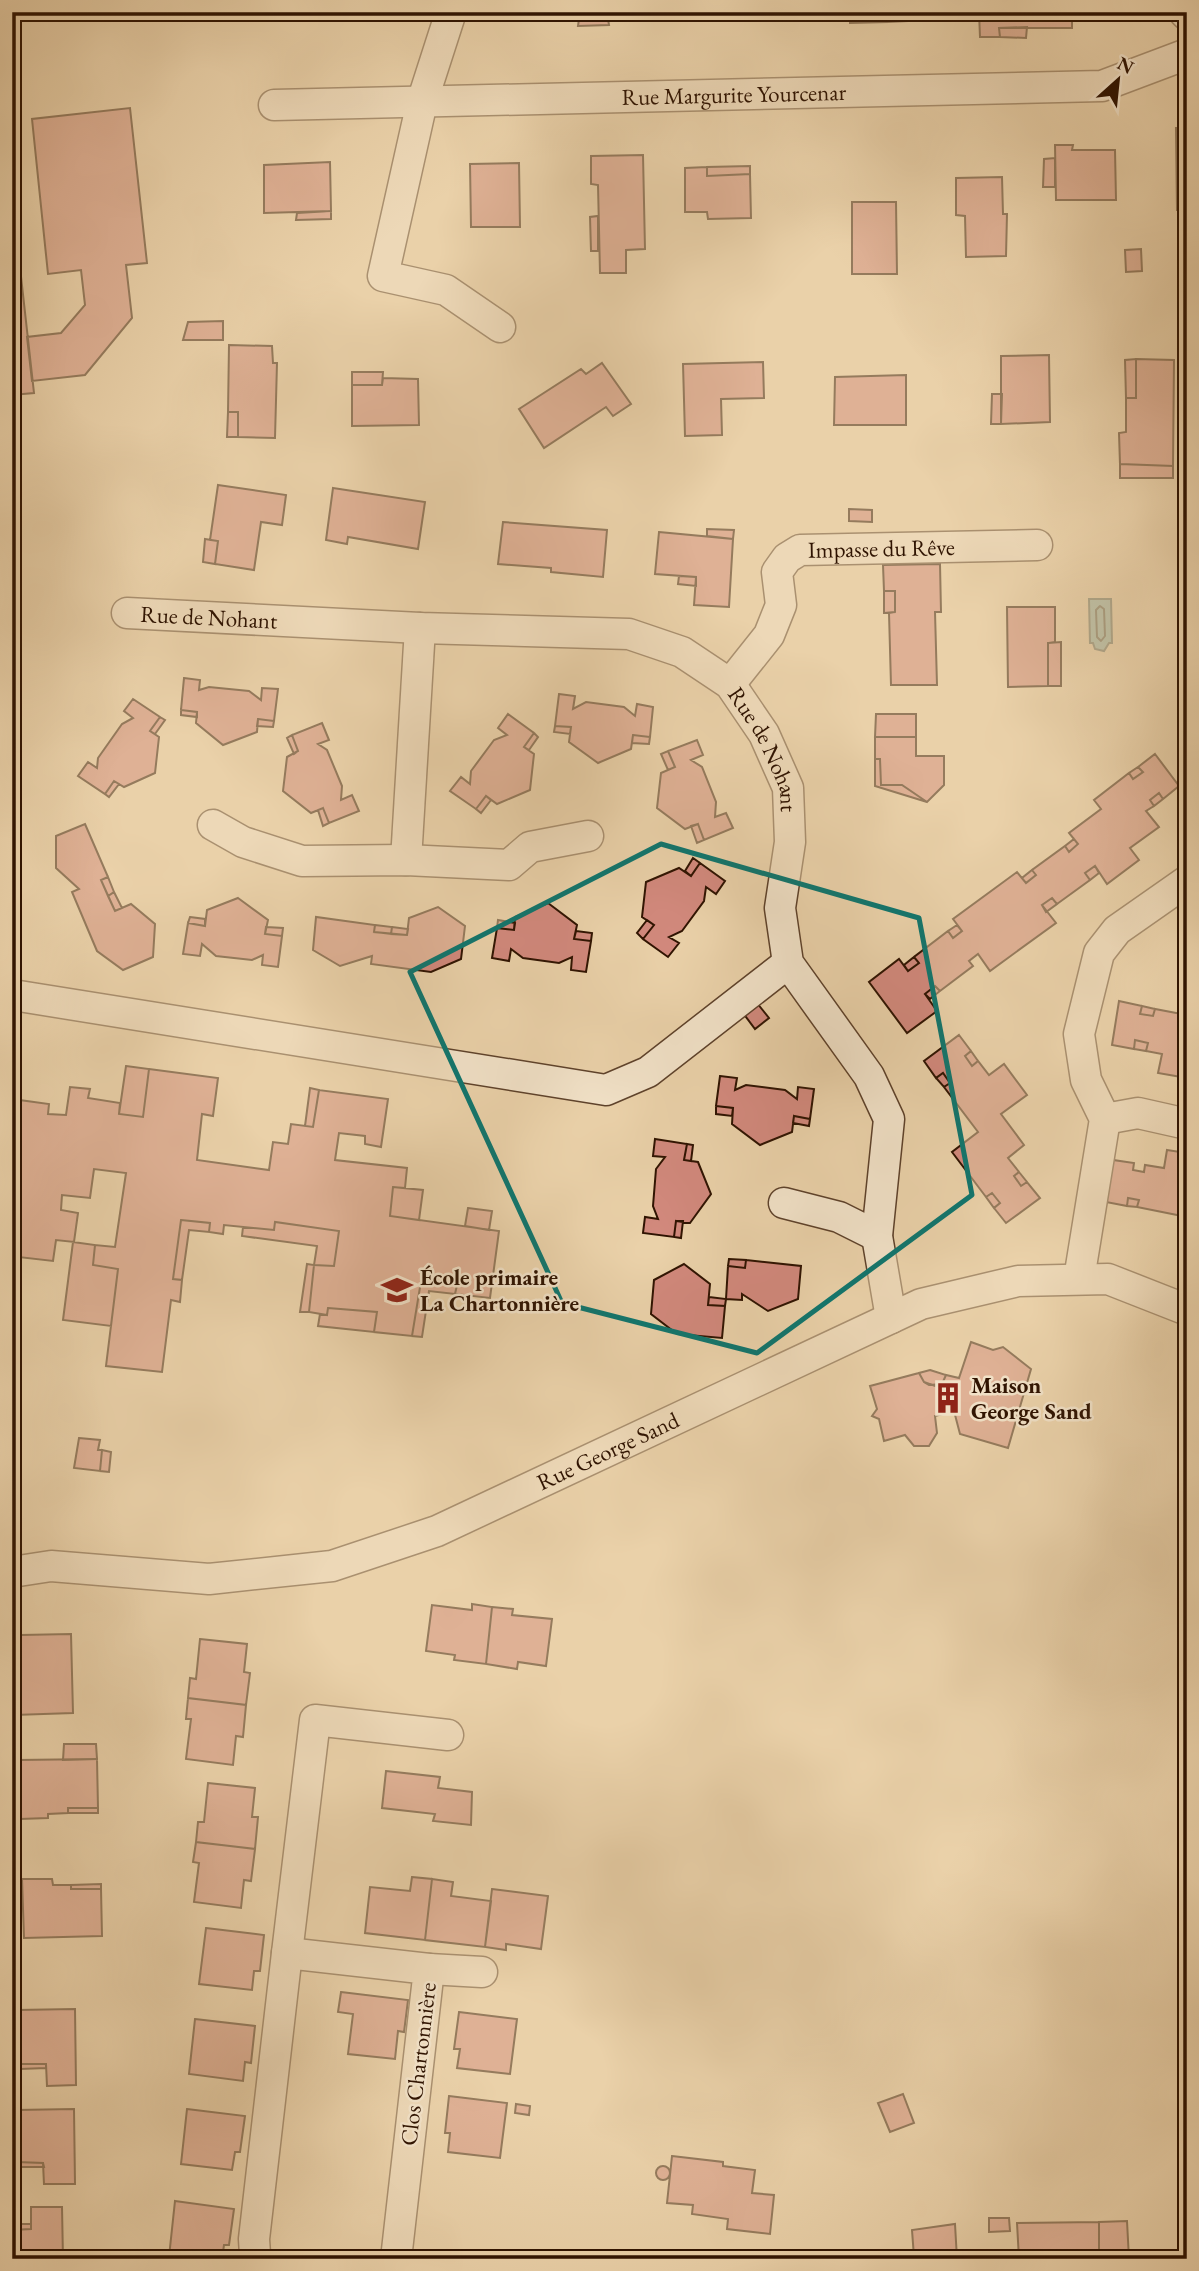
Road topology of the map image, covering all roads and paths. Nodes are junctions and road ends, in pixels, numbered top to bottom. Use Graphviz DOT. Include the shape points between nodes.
graph roads {
  1 [pos="451,12"];
  2 [pos="1187,54"];
  3 [pos="422,102"];
  4 [pos="274,106"];
  5 [pos="500,327"];
  6 [pos="1037,545"];
  7 [pos="127,613"];
  8 [pos="421,628"];
  9 [pos="730,684"];
  10 [pos="213,825"];
  11 [pos="588,836"];
  12 [pos="406,860"];
  13 [pos="1187,881"];
  14 [pos="788,963"];
  15 [pos="19,996"];
  16 [pos="1105,1119"];
  17 [pos="1187,1124"];
  18 [pos="784,1203"];
  19 [pos="877,1236"];
  20 [pos="1079,1279"];
  21 [pos="1187,1310"];
  22 [pos="891,1318"];
  23 [pos="12,1572"];
  24 [pos="448,1735"];
  25 [pos="287,1952"];
  26 [pos="429,1969"];
  27 [pos="482,1972"];
  28 [pos="257,2259"];
  29 [pos="396,2259"];
  1 -- 3 [label="street"];
  2 -- 3 [label="street, Rue Margurite Yourcenar" via="1102,86"];
  3 -- 4 [label="street, Rue Margurite Yourcenar"];
  3 -- 5 [label="street" via="383,276 446,290"];
  6 -- 9 [label="street, Impasse du Rêve" via="800,551 787,558 777,572 781,605 769,635"];
  7 -- 8 [label="street, Rue de Nohant"];
  8 -- 9 [label="street, Rue de Nohant" via="629,634 682,652"];
  8 -- 12 [label="street"];
  9 -- 14 [label="street, Rue de Nohant" via="764,734 788,788 790,842 780,908"];
  10 -- 12 [label="street" via="243,842 302,861"];
  11 -- 12 [label="street" via="530,848 509,866"];
  13 -- 16 [label="street" via="1117,930 1099,953 1079,1034 1086,1080"];
  14 -- 15 [label="street" via="648,1072 606,1090"];
  14 -- 19 [label="street, Rue de Nohant" via="869,1076 889,1119"];
  16 -- 17 [label="street" via="1138,1113"];
  16 -- 20 [label="street"];
  18 -- 19 [label="street" via="839,1217"];
  19 -- 22 [label="street, Rue de Nohant"];
  20 -- 21 [label="street, Rue George Sand" via="1108,1279"];
  20 -- 22 [label="street, Rue George Sand" via="1018,1281 920,1304"];
  22 -- 23 [label="street, Rue George Sand" via="437,1531 332,1566 209,1579 51,1566"];
  24 -- 25 [label="street" via="314,1720"];
  25 -- 26 [label="street, Clos Chartonnière"];
  25 -- 28 [label="street" via="254,2239"];
  26 -- 27 [label="street"];
  26 -- 29 [label="street, Clos Chartonnière"];
}
